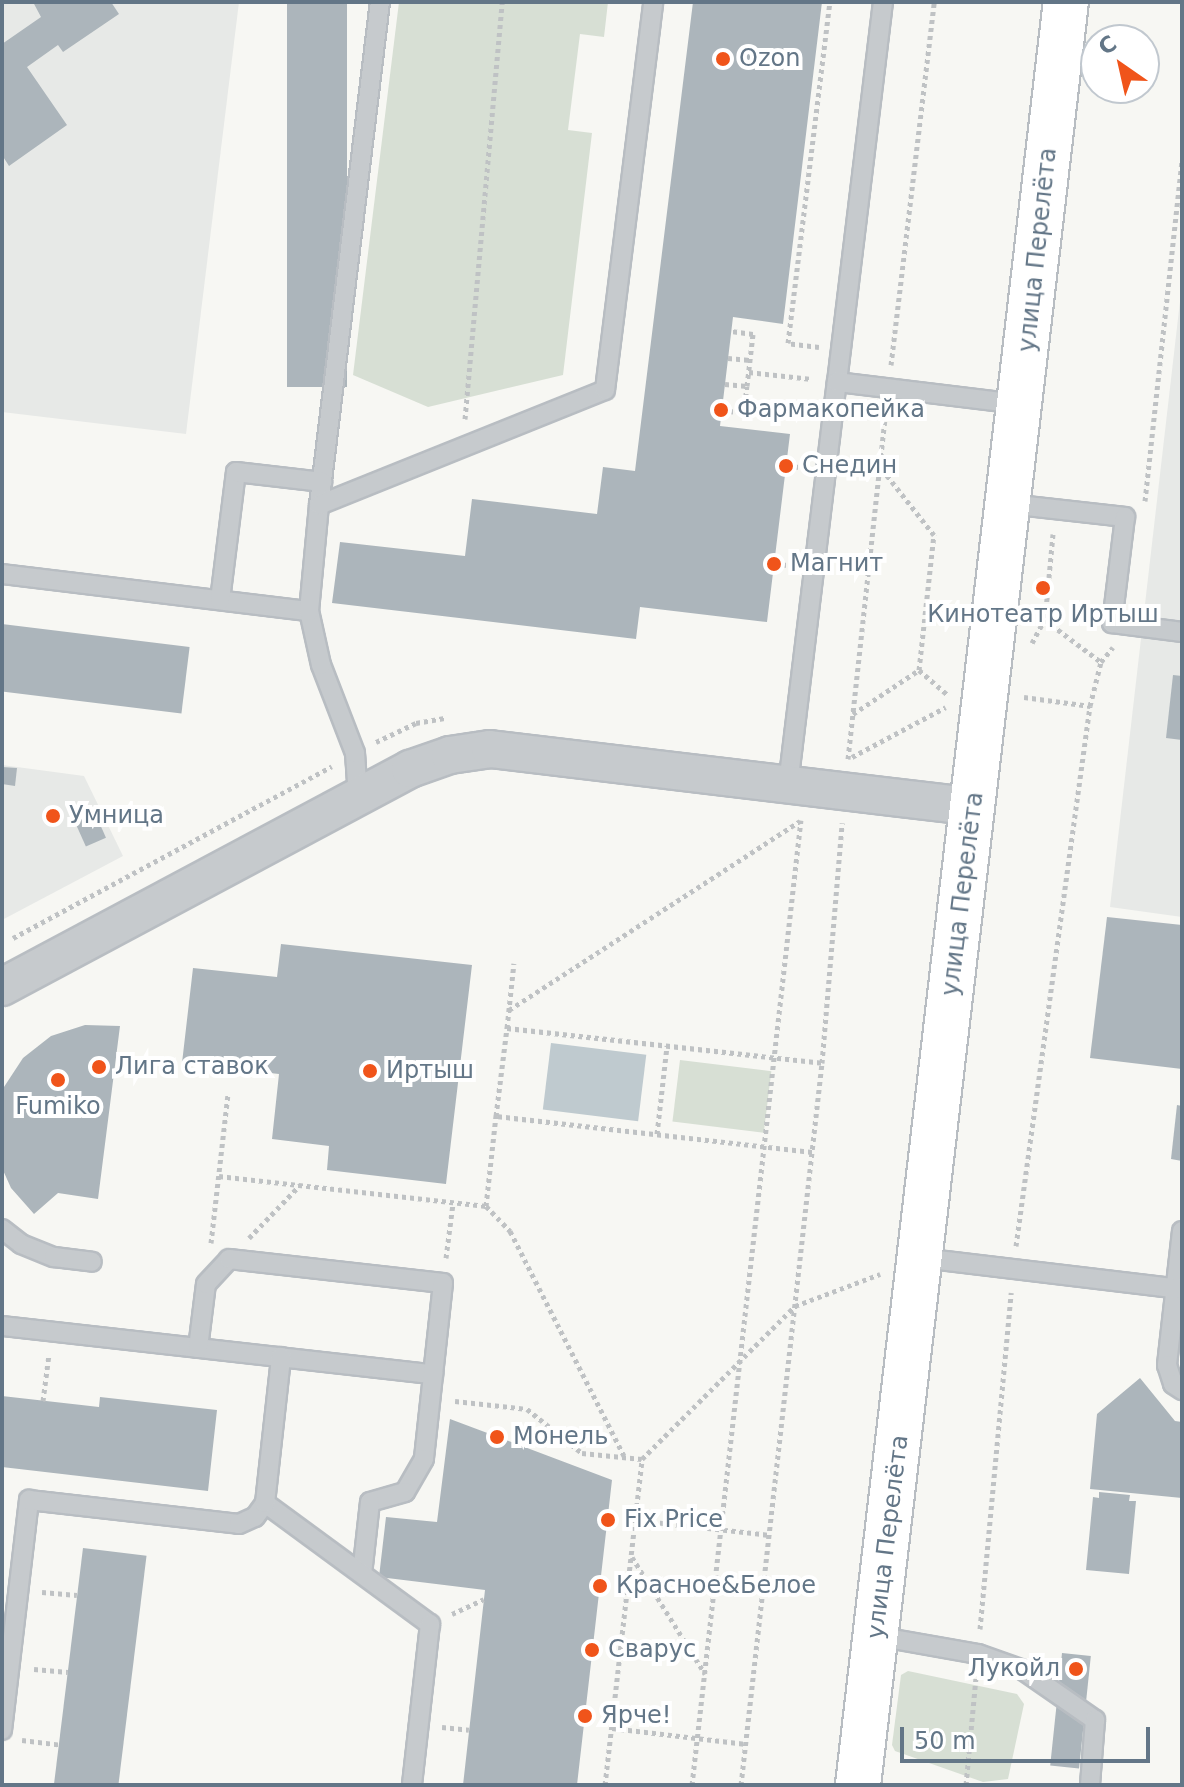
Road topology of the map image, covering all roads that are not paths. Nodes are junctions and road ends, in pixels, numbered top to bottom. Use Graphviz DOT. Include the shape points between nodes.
graph roads {
  1 [pos="380,2"];
  2 [pos="653,2"];
  3 [pos="883,2"];
  4 [pos="1066,2"];
  5 [pos="837,382"];
  6 [pos="1021,404"];
  7 [pos="322,482"];
  8 [pos="1009,504"];
  9 [pos="319,505"];
  10 [pos="2,574"];
  11 [pos="220,600"];
  12 [pos="309,611"];
  13 [pos="1182,632"];
  14 [pos="788,785"];
  15 [pos="358,797"];
  16 [pos="974,807"];
  17 [pos="2,987"];
  18 [pos="2,1229"];
  19 [pos="1182,1231"];
  20 [pos="921,1258"];
  21 [pos="92,1262"];
  22 [pos="1179,1288"];
  23 [pos="2,1326"];
  24 [pos="198,1348"];
  25 [pos="281,1357"];
  26 [pos="433,1374"];
  27 [pos="1182,1390"];
  28 [pos="265,1503"];
  29 [pos="362,1574"];
  30 [pos="876,1636"];
  31 [pos="9,1735"];
  32 [pos="864,1784"];
  33 [pos="412,1785"];
  34 [pos="1090,1785"];
  1 -- 7 [label="lane"];
  2 -- 9 [label="lane" via="605,390"];
  3 -- 5 [label="lane"];
  4 -- 6 [label="main road, улица Перелёта"];
  5 -- 6 [label="lane"];
  5 -- 14 [label="lane"];
  6 -- 8 [label="main road, улица Перелёта"];
  7 -- 9 [label="lane"];
  7 -- 11 [label="lane" via="236,472"];
  8 -- 13 [label="lane" via="1125,517 1112,623"];
  8 -- 16 [label="main road, улица Перелёта"];
  9 -- 12 [label="lane"];
  10 -- 11 [label="lane"];
  11 -- 12 [label="lane"];
  12 -- 15 [label="lane" via="321,665 355,753"];
  14 -- 15 [label="street" via="490,749 410,769"];
  14 -- 16 [label="street"];
  15 -- 17 [label="street"];
  16 -- 20 [label="main road, улица Перелёта"];
  18 -- 21 [label="lane" via="21,1244 54,1257"];
  19 -- 22 [label="lane"];
  20 -- 22 [label="lane"];
  20 -- 30 [label="main road, улица Перелёта"];
  22 -- 27 [label="lane" via="1167,1365 1173,1384"];
  23 -- 24 [label="lane"];
  24 -- 25 [label="lane"];
  24 -- 26 [label="lane" via="206,1284 229,1259 443,1283"];
  25 -- 26 [label="lane"];
  25 -- 28 [label="lane"];
  26 -- 29 [label="lane" via="424,1459 405,1492 370,1502"];
  28 -- 29 [label="lane"];
  28 -- 31 [label="lane" via="255,1517 239,1524 29,1500 10,1666"];
  29 -- 33 [label="lane" via="430,1624"];
  30 -- 32 [label="main road, улица Перелёта"];
  30 -- 34 [label="lane" via="978,1654 1023,1670 1095,1720"];
}
